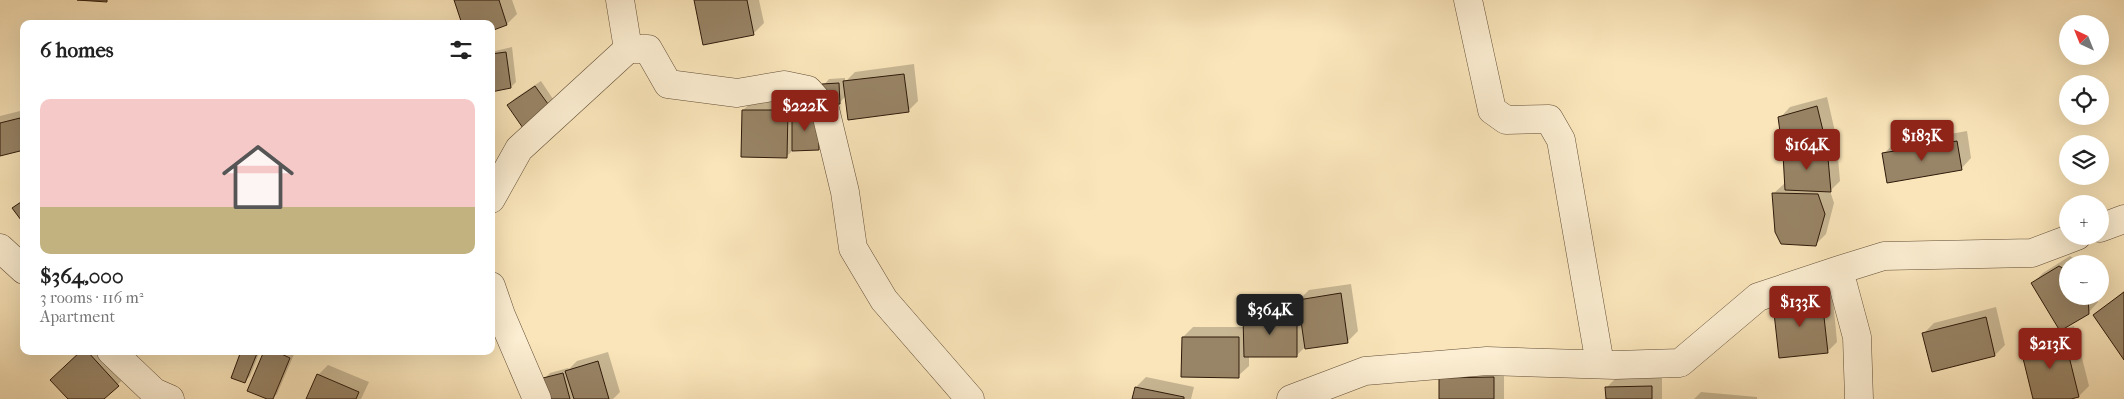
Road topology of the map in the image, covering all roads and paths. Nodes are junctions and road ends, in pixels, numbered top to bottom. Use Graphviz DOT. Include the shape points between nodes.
graph roads {
  1 [pos="620,0"];
  2 [pos="1468,0"];
  3 [pos="628,50"];
  4 [pos="495,192"];
  5 [pos="2124,219"];
  6 [pos="2109,225"];
  7 [pos="2059,243"];
  8 [pos="0,248"];
  9 [pos="20,266"];
  10 [pos="1839,270"];
  11 [pos="495,298"];
  12 [pos="115,355"];
  13 [pos="1600,364"];
  14 [pos="170,399"];
  15 [pos="537,399"];
  16 [pos="970,399"];
  17 [pos="1291,399"];
  18 [pos="1859,399"];
  1 -- 3 [label="street"];
  2 -- 13 [label="street" via="1492,110 1506,120 1549,119 1561,140"];
  3 -- 4 [label="street" via="519,149"];
  3 -- 16 [label="street" via="648,49 668,84 737,93 784,85 808,90 825,109 845,192 853,248 884,300"];
  5 -- 6 [label="street"];
  7 -- 10 [label="street" via="2032,253 1884,256"];
  8 -- 9 [label="street"];
  10 -- 13 [label="street" via="1758,298 1680,363"];
  10 -- 18 [label="street" via="1858,338"];
  11 -- 15 [label="street"];
  12 -- 14 [label="street" via="154,392"];
  13 -- 17 [label="street" via="1487,361 1365,372"];
}
